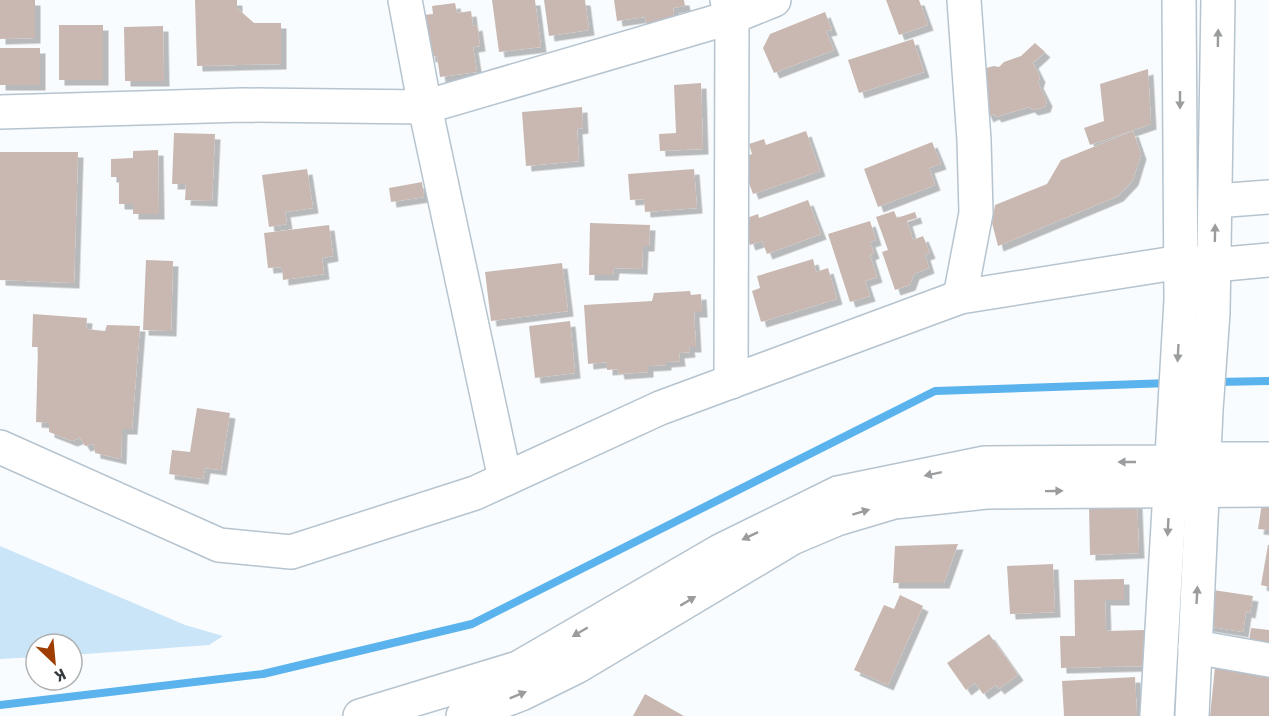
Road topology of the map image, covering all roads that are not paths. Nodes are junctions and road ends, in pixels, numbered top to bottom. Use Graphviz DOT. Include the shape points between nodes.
graph roads {
  1 [pos="405,0"];
  2 [pos="774,0"];
  3 [pos="964,0"];
  4 [pos="1179,0"];
  5 [pos="1218,0"];
  6 [pos="730,8"];
  7 [pos="425,107"];
  8 [pos="0,112"];
  9 [pos="1269,197"];
  10 [pos="1215,201"];
  11 [pos="1269,260"];
  12 [pos="1181,262"];
  13 [pos="1214,265"];
  14 [pos="960,297"];
  15 [pos="731,382"];
  16 [pos="1190,408"];
  17 [pos="0,447"];
  18 [pos="1269,459"];
  19 [pos="1203,475"];
  20 [pos="1171,476"];
  21 [pos="505,479"];
  22 [pos="1269,490"];
  23 [pos="1195,647"];
  24 [pos="1269,660"];
  25 [pos="360,716"];
  26 [pos="463,716"];
  27 [pos="1157,716"];
  28 [pos="1192,716"];
  1 -- 7 [label="street"];
  2 -- 6 [label="street"];
  3 -- 14 [label="street" via="976,213"];
  4 -- 12 [label="street, one-way"];
  10 -- 5 [label="street, one-way"];
  6 -- 7 [label="street"];
  6 -- 15 [label="street"];
  7 -- 8 [label="street" via="243,105"];
  7 -- 21 [label="street"];
  9 -- 10 [label="street"];
  13 -- 10 [label="street, one-way"];
  11 -- 13 [label="street"];
  12 -- 13 [label="street"];
  12 -- 14 [label="street"];
  12 -- 16 [label="street, one-way"];
  13 -- 16 [label="street" via="1213,313"];
  14 -- 15 [label="street"];
  15 -- 21 [label="street" via="660,408"];
  16 -- 19 [label="street"];
  16 -- 20 [label="street"];
  17 -- 21 [label="street" via="219,544 291,552 475,493"];
  18 -- 19 [label="street"];
  19 -- 20 [label="street"];
  19 -- 22 [label="street"];
  23 -- 19 [label="street, one-way"];
  20 -- 25 [label="street, one-way" via="985,463 838,493 720,551 518,668"];
  26 -- 20 [label="street, one-way" via="576,668 792,538 837,519 894,502"];
  20 -- 27 [label="street, one-way"];
  23 -- 24 [label="street"];
  23 -- 28 [label="street"];
}
